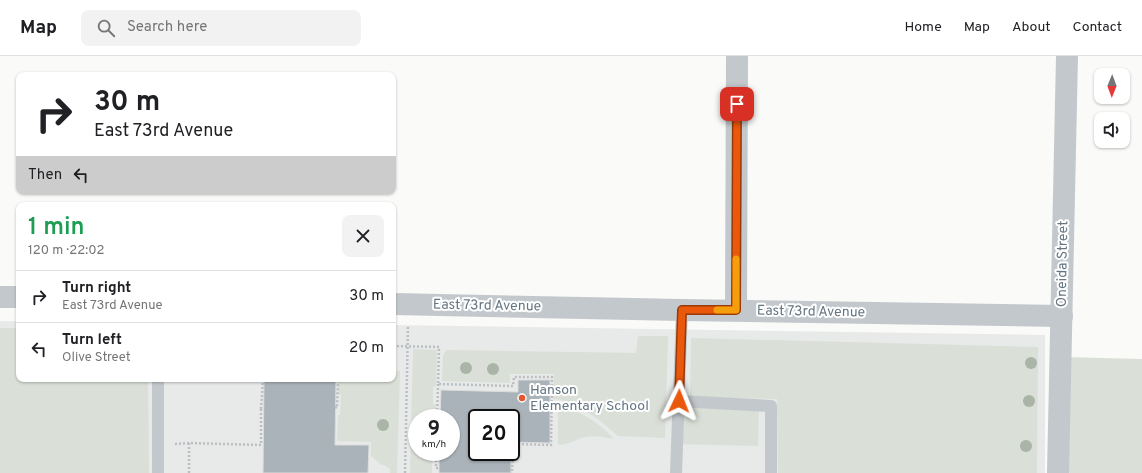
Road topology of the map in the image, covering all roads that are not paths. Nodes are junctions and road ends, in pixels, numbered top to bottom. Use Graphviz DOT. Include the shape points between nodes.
graph roads {
  1 [pos="737,56"];
  2 [pos="1067,56"];
  3 [pos="0,297"];
  4 [pos="16,298"];
  5 [pos="396,304"];
  6 [pos="682,310"];
  7 [pos="736,310"];
  8 [pos="1062,316"];
  9 [pos="158,382"];
  10 [pos="679,401"];
  11 [pos="158,473"];
  12 [pos="676,473"];
  13 [pos="771,473"];
  14 [pos="1058,473"];
  1 -- 7 [label="street"];
  2 -- 8 [label="street, Oneida Street"];
  3 -- 4 [label="street"];
  5 -- 6 [label="street, East 73rd Avenue"];
  6 -- 7 [label="street, East 73rd Avenue"];
  6 -- 10 [label="lane"];
  7 -- 8 [label="street, East 73rd Avenue"];
  8 -- 14 [label="street, Oneida Street"];
  9 -- 11 [label="lane"];
  10 -- 12 [label="lane"];
  10 -- 13 [label="lane" via="771,406"];
}
